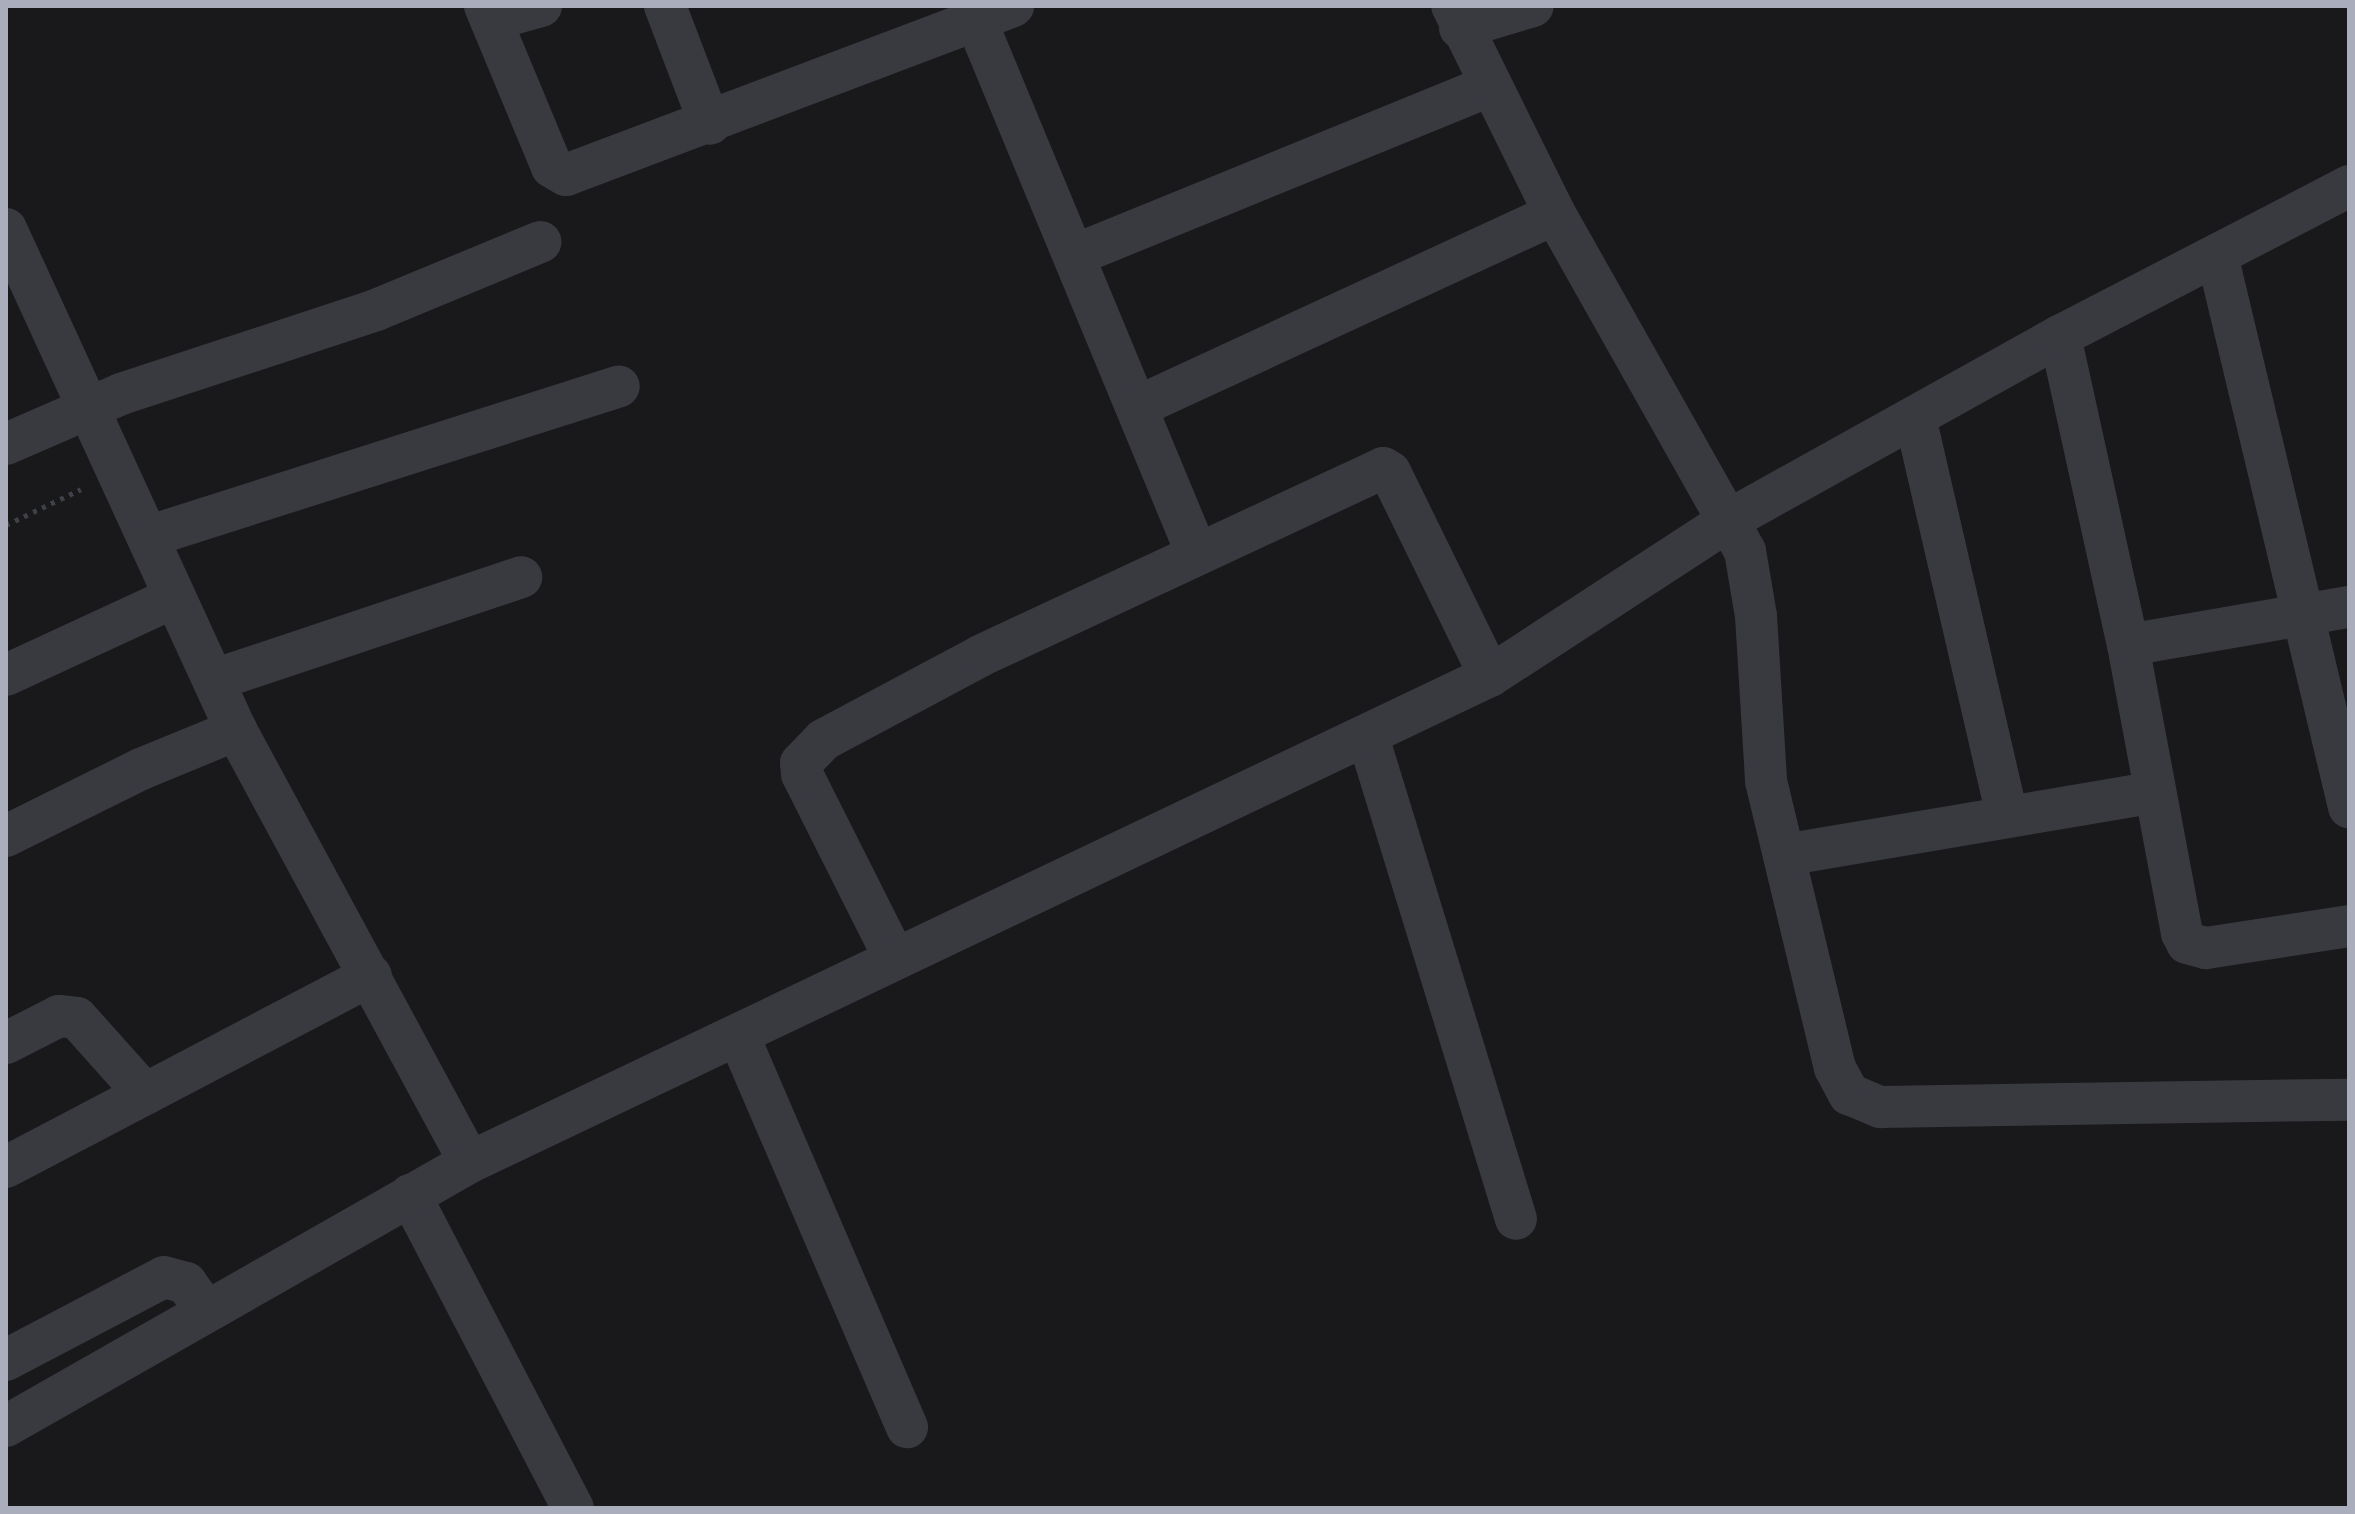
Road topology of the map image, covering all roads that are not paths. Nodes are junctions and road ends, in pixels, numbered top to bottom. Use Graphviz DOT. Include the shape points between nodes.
graph roads {
  1 [pos="541,6"];
  2 [pos="665,6"];
  3 [pos="1533,6"];
  4 [pos="986,11"];
  5 [pos="488,13"];
  6 [pos="1456,17"];
  7 [pos="1490,86"];
  8 [pos="710,124"];
  9 [pos="2349,186"];
  10 [pos="1555,214"];
  11 [pos="8,240"];
  12 [pos="540,242"];
  13 [pos="1075,255"];
  14 [pos="2217,255"];
  15 [pos="2060,336"];
  16 [pos="619,386"];
  17 [pos="1139,406"];
  18 [pos="86,410"];
  19 [pos="1915,417"];
  20 [pos="6,444"];
  21 [pos="1729,520"];
  22 [pos="150,536"];
  23 [pos="1197,554"];
  24 [pos="521,577"];
  25 [pos="175,597"];
  26 [pos="2349,607"];
  27 [pos="2307,614"];
  28 [pos="2128,645"];
  29 [pos="6,675"];
  30 [pos="1490,676"];
  31 [pos="214,680"];
  32 [pos="236,730"];
  33 [pos="1368,737"];
  34 [pos="2155,792"];
  35 [pos="2349,807"];
  36 [pos="2007,817"];
  37 [pos="6,836"];
  38 [pos="1784,855"];
  39 [pos="2349,926"];
  40 [pos="895,959"];
  41 [pos="371,975"];
  42 [pos="739,1037"];
  43 [pos="6,1043"];
  44 [pos="145,1094"];
  45 [pos="2349,1100"];
  46 [pos="470,1162"];
  47 [pos="6,1167"];
  48 [pos="410,1195"];
  49 [pos="1516,1219"];
  50 [pos="206,1311"];
  51 [pos="6,1360"];
  52 [pos="6,1426"];
  53 [pos="907,1427"];
  54 [pos="573,1508"];
  1 -- 5 [label="street"];
  2 -- 8 [label="street"];
  3 -- 6 [label="street"];
  4 -- 8 [label="street"];
  4 -- 13 [label="street"];
  5 -- 8 [label="street" via="558,172 570,174"];
  6 -- 7 [label="street"];
  7 -- 10 [label="street"];
  7 -- 13 [label="street"];
  9 -- 14 [label="street"];
  10 -- 17 [label="street"];
  10 -- 21 [label="street"];
  11 -- 18 [label="street"];
  12 -- 18 [label="street" via="376,310"];
  13 -- 17 [label="street"];
  14 -- 15 [label="street"];
  14 -- 27 [label="street"];
  15 -- 19 [label="street"];
  15 -- 28 [label="street"];
  16 -- 22 [label="street"];
  17 -- 23 [label="street"];
  18 -- 20 [label="street"];
  18 -- 22 [label="street"];
  19 -- 21 [label="street"];
  19 -- 36 [label="street"];
  21 -- 30 [label="street"];
  21 -- 38 [label="street" via="1753,583 1759,739"];
  22 -- 25 [label="street"];
  23 -- 30 [label="street" via="1383,468 1390,472"];
  23 -- 40 [label="street" via="980,656 823,740 804,756 802,774"];
  24 -- 31 [label="street"];
  25 -- 29 [label="street"];
  25 -- 31 [label="street"];
  26 -- 27 [label="street"];
  27 -- 28 [label="street"];
  27 -- 35 [label="street"];
  28 -- 34 [label="street"];
  30 -- 33 [label="street"];
  31 -- 32 [label="street"];
  32 -- 37 [label="street" via="141,769"];
  32 -- 41 [label="street"];
  33 -- 40 [label="street"];
  33 -- 49 [label="street"];
  34 -- 36 [label="street"];
  34 -- 39 [label="street" via="2187,943 2206,948"];
  36 -- 38 [label="street"];
  38 -- 45 [label="street" via="1835,1068 1849,1094 1862,1103 1880,1107"];
  40 -- 42 [label="street"];
  41 -- 44 [label="street"];
  41 -- 46 [label="street"];
  42 -- 46 [label="street"];
  42 -- 53 [label="street"];
  43 -- 44 [label="street" via="59,1016 77,1018"];
  44 -- 47 [label="street"];
  46 -- 48 [label="street"];
  48 -- 50 [label="street"];
  48 -- 54 [label="street"];
  50 -- 51 [label="street" via="186,1283 164,1277"];
  50 -- 52 [label="street"];
}
